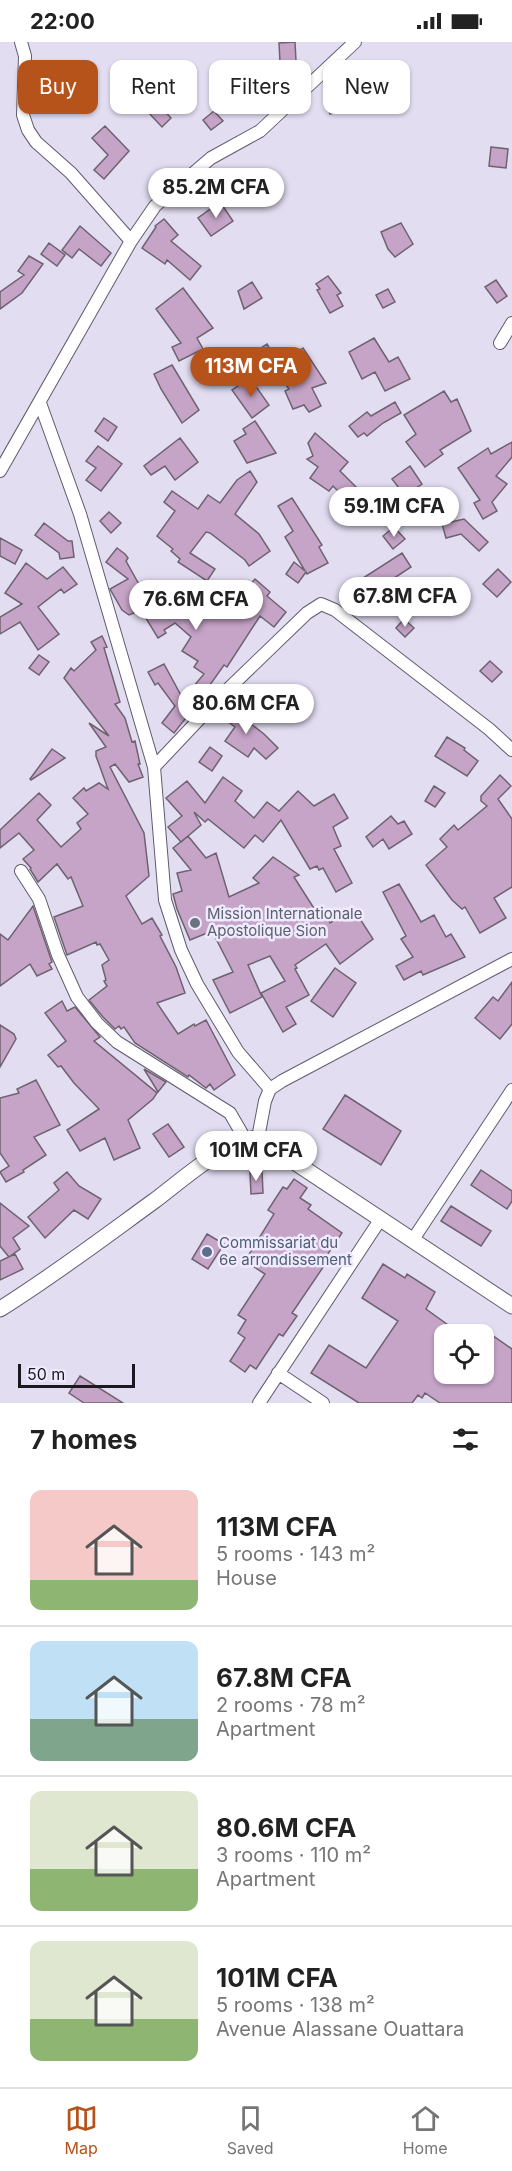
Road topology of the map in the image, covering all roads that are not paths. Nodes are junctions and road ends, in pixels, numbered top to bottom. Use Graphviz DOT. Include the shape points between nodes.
graph roads {
  1 [pos="21,42"];
  2 [pos="355,42"];
  3 [pos="131,241"];
  4 [pos="512,323"];
  5 [pos="500,343"];
  6 [pos="40,403"];
  7 [pos="0,471"];
  8 [pos="512,750"];
  9 [pos="154,767"];
  10 [pos="21,871"];
  11 [pos="512,959"];
  12 [pos="270,1089"];
  13 [pos="512,1090"];
  14 [pos="251,1138"];
  15 [pos="380,1220"];
  16 [pos="412,1241"];
  17 [pos="512,1306"];
  18 [pos="0,1309"];
  19 [pos="278,1373"];
  20 [pos="259,1403"];
  21 [pos="323,1403"];
  1 -- 3 [label="street" via="25,56 23,115 28,130"];
  2 -- 3 [label="street" via="260,131 211,158 154,206"];
  3 -- 6 [label="street"];
  4 -- 5 [label="street"];
  6 -- 7 [label="street"];
  6 -- 9 [label="street" via="80,514"];
  8 -- 9 [label="street" via="335,610 321,604 223,694"];
  9 -- 12 [label="street" via="165,900 181,950 232,1043"];
  10 -- 14 [label="street" via="39,899 77,997 97,1023 117,1042 230,1113"];
  11 -- 12 [label="street"];
  12 -- 14 [label="street"];
  13 -- 16 [label="street"];
  14 -- 15 [label="street"];
  14 -- 18 [label="street" via="217,1155"];
  15 -- 16 [label="street"];
  15 -- 19 [label="street"];
  16 -- 17 [label="street"];
  19 -- 20 [label="street"];
  19 -- 21 [label="street"];
}
